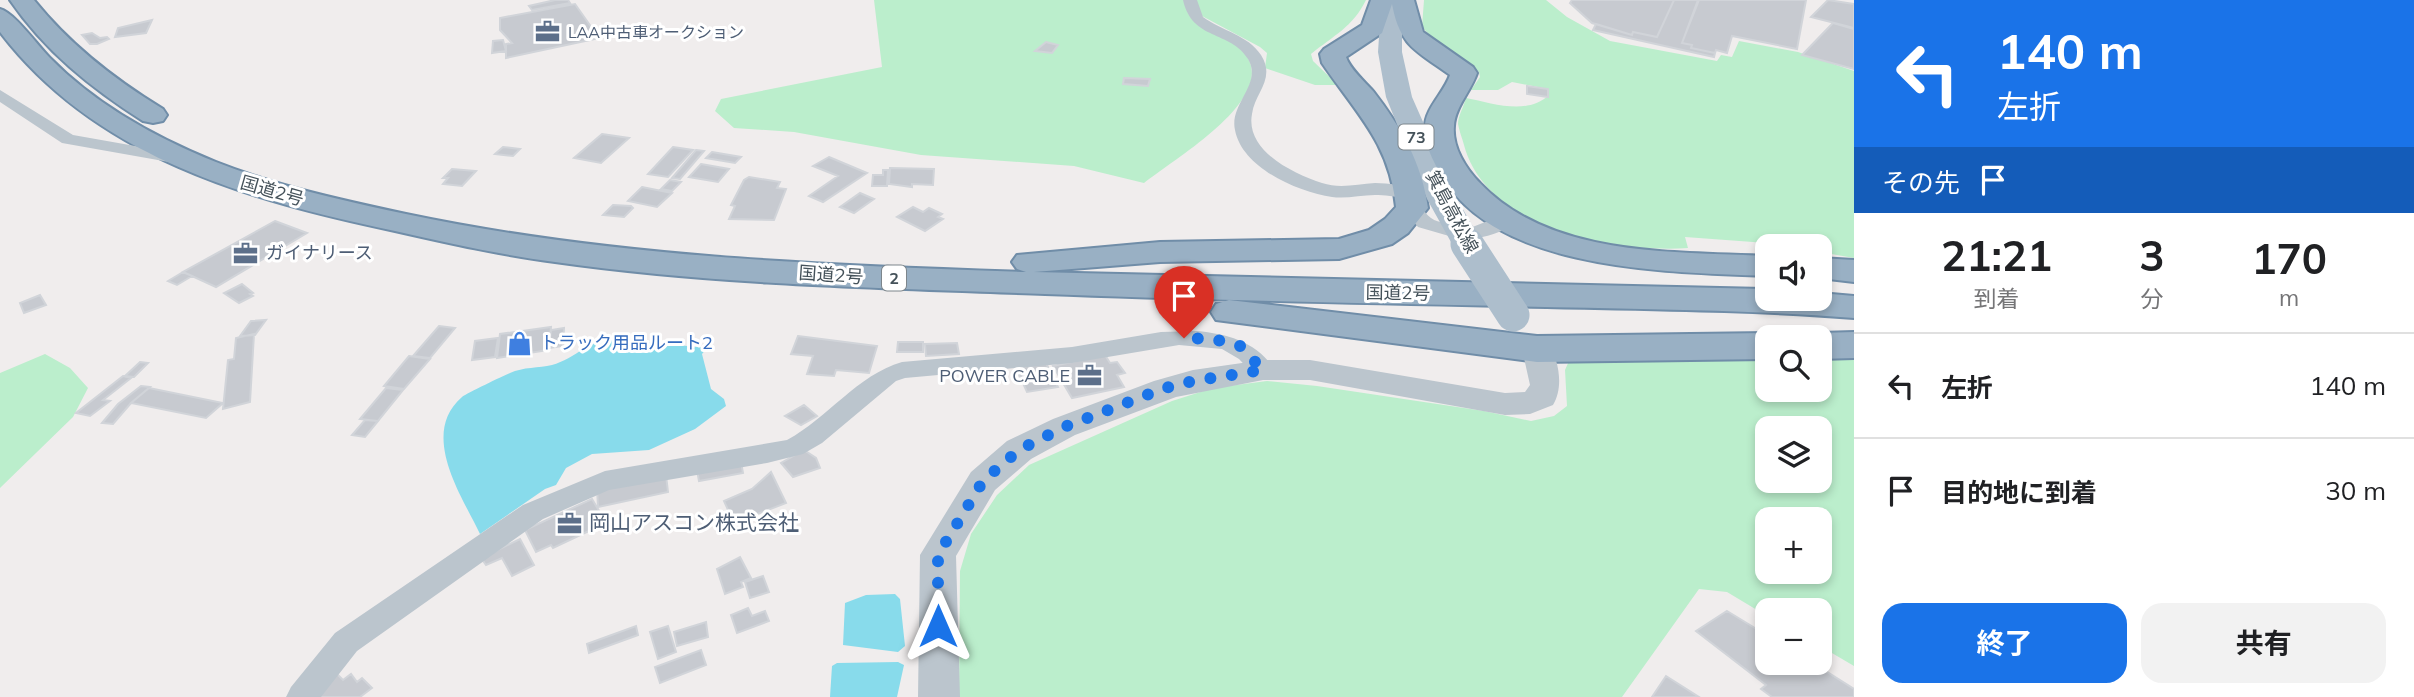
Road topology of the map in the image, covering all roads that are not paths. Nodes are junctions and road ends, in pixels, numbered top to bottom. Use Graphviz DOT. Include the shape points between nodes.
graph roads {
  1 [pos="22,0"];
  2 [pos="1190,0"];
  3 [pos="1393,5"];
  4 [pos="4,28"];
  5 [pos="1342,49"];
  6 [pos="1390,52"];
  7 [pos="1444,58"];
  8 [pos="0,95"];
  9 [pos="186,160"];
  10 [pos="1412,201"];
  11 [pos="1508,219"];
  12 [pos="1464,236"];
  13 [pos="492,243"];
  14 [pos="1029,262"];
  15 [pos="1755,265"];
  16 [pos="1832,269"];
  17 [pos="1854,271"];
  18 [pos="1755,279"];
  19 [pos="1832,283"];
  20 [pos="1854,285"];
  21 [pos="1854,307"];
  22 [pos="1854,345"];
  23 [pos="1755,346"];
  24 [pos="1832,346"];
  25 [pos="1537,349"];
  26 [pos="1263,370"];
  27 [pos="302,697"];
  28 [pos="939,697"];
  1 -- 14 [label="highway, 国道2号 / 2" via="71,55 119,94 159,118 210,143 341,188 482,219 620,238"];
  2 -- 10 [label="street" via="1197,21 1236,40 1256,58 1257,91 1243,113 1242,124 1243,137 1252,150 1292,177 1332,191 1376,189"];
  3 -- 5 [label="highway" via="1378,6 1373,28"];
  3 -- 6 [label="main road, 箕島高松線 / 73"];
  3 -- 7 [label="highway" via="1413,36"];
  4 -- 9 [label="highway, 国道2号 / 2" via="87,105"];
  5 -- 6 [label="highway"];
  5 -- 10 [label="highway" via="1333,54 1335,63 1381,122 1407,174"];
  6 -- 7 [label="highway"];
  6 -- 12 [label="main road, 箕島高松線 / 73" via="1399,97 1442,199"];
  7 -- 11 [label="highway" via="1464,74 1440,118 1446,161 1459,182"];
  8 -- 9 [label="street" via="68,139"];
  9 -- 13 [label="highway, 国道2号 / 2" via="238,181 341,210"];
  10 -- 12 [label="street" via="1425,223"];
  10 -- 14 [label="highway" via="1399,227 1363,244 1339,249 1160,251"];
  11 -- 12 [label="street" via="1485,232"];
  11 -- 15 [label="highway" via="1596,252"];
  12 -- 25 [label="main road, 箕島高松線 / 73, bridge"];
  13 -- 21 [label="highway, 国道2号 / 2" via="683,265 872,277 1764,300"];
  13 -- 25 [label="highway" via="593,271 717,284 1190,309"];
  14 -- 18 [label="highway, 国道2号 / 2"];
  16 -- 17 [label="highway"];
  19 -- 20 [label="highway"];
  22 -- 24 [label="highway"];
  23 -- 25 [label="highway"];
  25 -- 26 [label="street" via="1545,385 1542,397 1531,403 1505,404 1310,370"];
  26 -- 27 [label="street" via="1240,346 1184,338 1075,355 888,374 813,437 794,447 605,481 533,512 346,642"];
  26 -- 28 [label="street" via="1165,388 1064,427 1019,450 983,481 938,555"];
}
